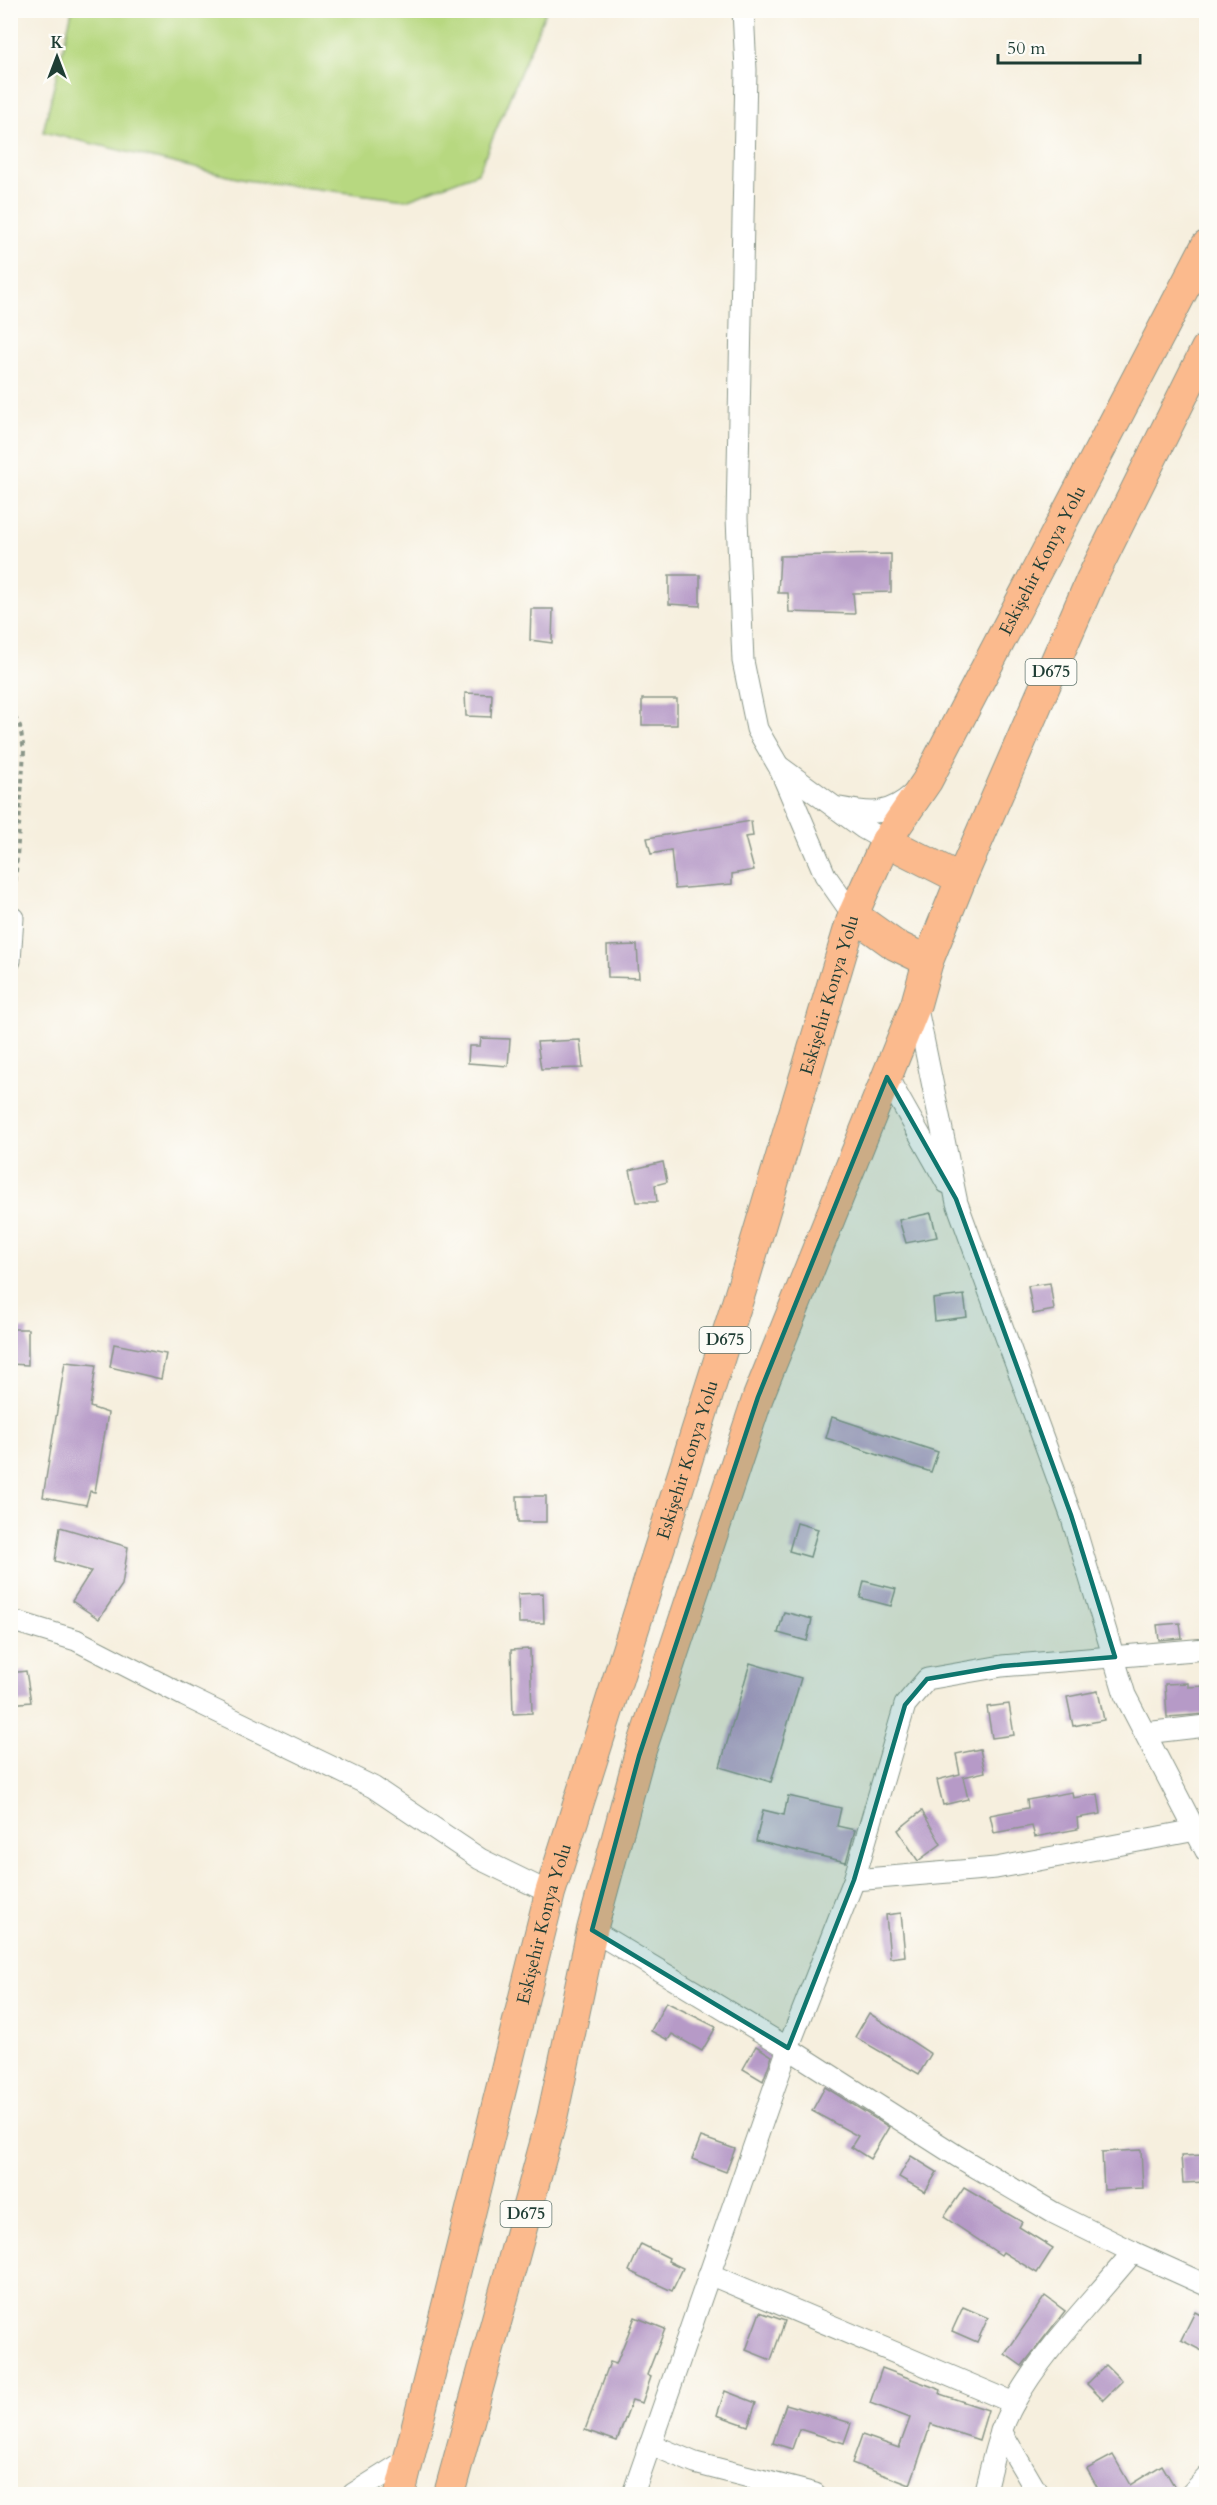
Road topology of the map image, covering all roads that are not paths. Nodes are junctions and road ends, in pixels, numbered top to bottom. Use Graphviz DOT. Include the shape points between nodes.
graph roads {
  1 [pos="743,10"];
  2 [pos="1206,246"];
  3 [pos="1206,348"];
  4 [pos="779,767"];
  5 [pos="927,781"];
  6 [pos="834,807"];
  7 [pos="886,841"];
  8 [pos="961,879"];
  9 [pos="853,915"];
  10 [pos="14,918"];
  11 [pos="10,961"];
  12 [pos="928,961"];
  13 [pos="916,1004"];
  14 [pos="887,1077"];
  15 [pos="956,1199"];
  16 [pos="10,1620"];
  17 [pos="1206,1649"];
  18 [pos="1115,1657"];
  19 [pos="1206,1726"];
  20 [pos="1145,1733"];
  21 [pos="1196,1830"];
  22 [pos="1206,1851"];
  23 [pos="854,1880"];
  24 [pos="549,1893"];
  25 [pos="592,1930"];
  26 [pos="788,2048"];
  27 [pos="1133,2252"];
  28 [pos="709,2274"];
  29 [pos="1206,2285"];
  30 [pos="1014,2403"];
  31 [pos="1001,2431"];
  32 [pos="650,2444"];
  33 [pos="407,2460"];
  34 [pos="1206,2478"];
  35 [pos="353,2494"];
  36 [pos="400,2494"];
  37 [pos="449,2494"];
  38 [pos="633,2494"];
  39 [pos="815,2494"];
  40 [pos="984,2494"];
  41 [pos="1038,2494"];
  42 [pos="1191,2494"];
  1 -- 4 [label="street" via="747,70 737,518 743,661 757,729"];
  2 -- 5 [label="highway, Eskişehir Konya Yolu / D675"];
  3 -- 8 [label="highway, D675" via="1091,580"];
  4 -- 6 [label="street"];
  4 -- 9 [label="street" via="825,875"];
  5 -- 6 [label="street" via="898,807 871,814"];
  5 -- 7 [label="highway, Eskişehir Konya Yolu / D675"];
  6 -- 7 [label="street"];
  7 -- 8 [label="highway"];
  7 -- 9 [label="highway, Eskişehir Konya Yolu / D675"];
  8 -- 12 [label="highway, D675"];
  9 -- 12 [label="highway" via="895,945"];
  9 -- 24 [label="highway, Eskişehir Konya Yolu / D675" via="742,1284"];
  10 -- 11 [label="street"];
  12 -- 13 [label="highway, D675"];
  13 -- 14 [label="highway, D675"];
  13 -- 15 [label="street"];
  14 -- 15 [label="street"];
  14 -- 25 [label="highway, D675" via="758,1397 639,1756"];
  15 -- 18 [label="street" via="1071,1515"];
  16 -- 24 [label="street" via="76,1640 373,1787 480,1859"];
  17 -- 18 [label="street"];
  18 -- 20 [label="street" via="1125,1695"];
  18 -- 23 [label="street" via="1002,1665 927,1679 905,1705"];
  19 -- 20 [label="street"];
  20 -- 21 [label="street"];
  21 -- 22 [label="street"];
  21 -- 23 [label="street" via="996,1868"];
  23 -- 26 [label="street"];
  24 -- 33 [label="highway, Eskişehir Konya Yolu / D675"];
  25 -- 26 [label="street"];
  25 -- 37 [label="highway, D675" via="552,2118"];
  26 -- 27 [label="street" via="957,2156"];
  26 -- 28 [label="street"];
  27 -- 29 [label="street"];
  27 -- 30 [label="street" via="1037,2368"];
  28 -- 30 [label="street"];
  28 -- 32 [label="street"];
  30 -- 31 [label="street"];
  31 -- 40 [label="street"];
  31 -- 41 [label="street"];
  32 -- 38 [label="street"];
  32 -- 39 [label="street" via="695,2463"];
  33 -- 35 [label="street"];
  33 -- 36 [label="highway, Eskişehir Konya Yolu / D675"];
  34 -- 42 [label="street"];
}
